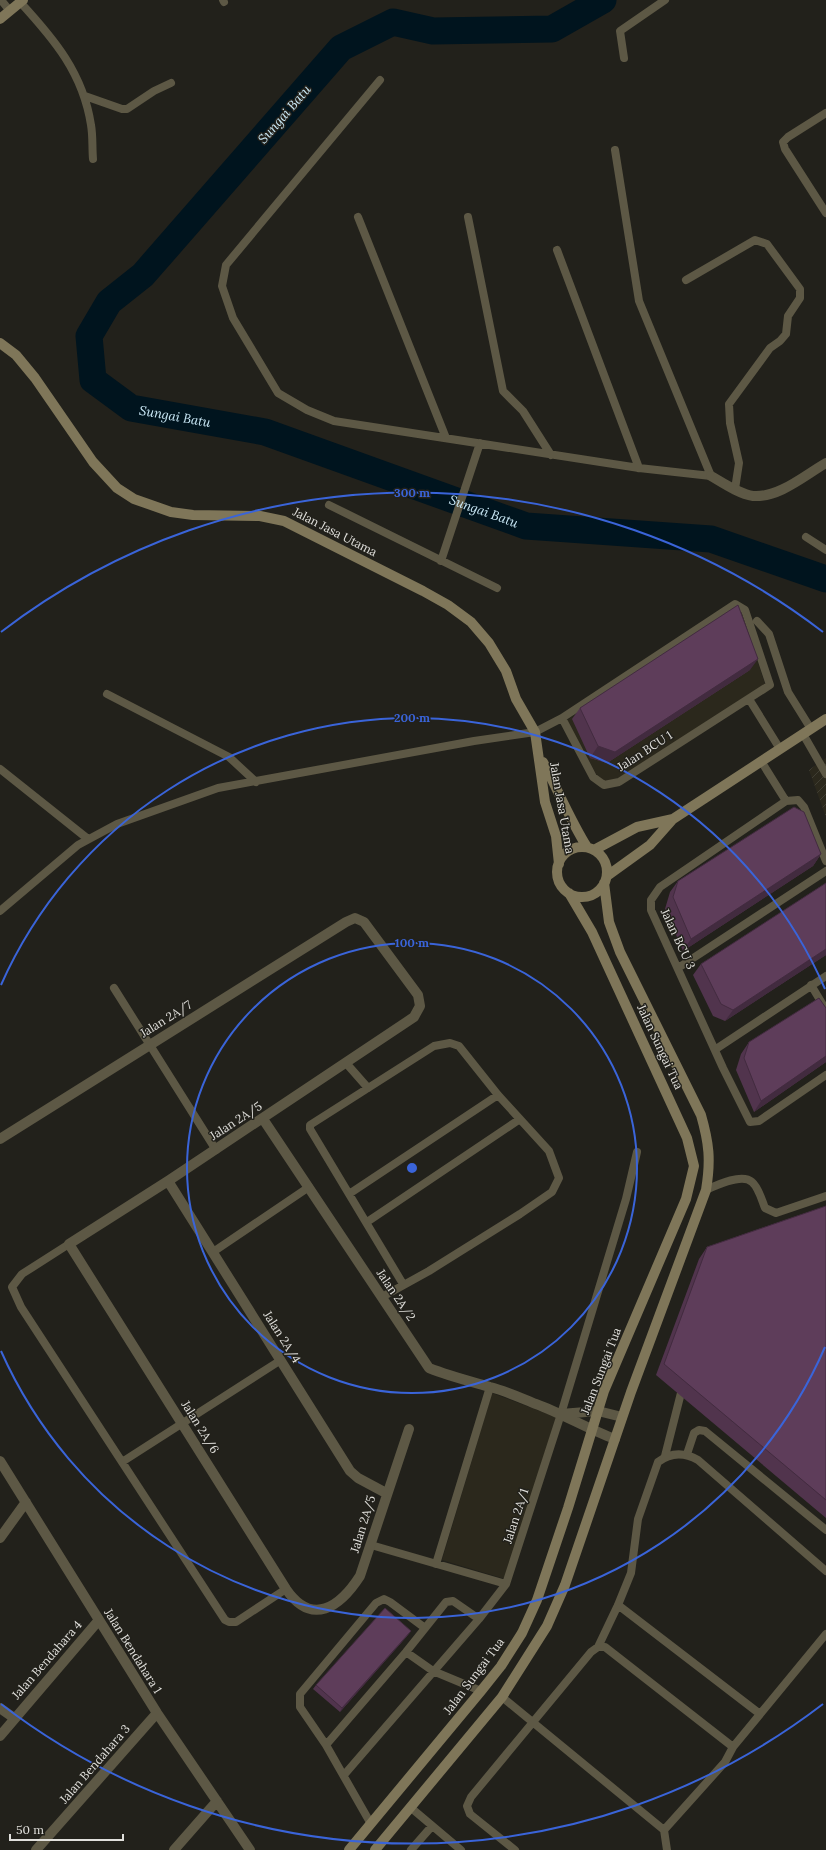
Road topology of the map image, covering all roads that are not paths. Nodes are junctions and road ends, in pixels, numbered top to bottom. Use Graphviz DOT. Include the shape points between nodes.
graph roads {
  1 [pos="1,0"];
  2 [pos="665,0"];
  3 [pos="21,1"];
  4 [pos="10,11"];
  5 [pos="0,19"];
  6 [pos="624,58"];
  7 [pos="380,80"];
  8 [pos="171,83"];
  9 [pos="85,96"];
  10 [pos="826,113"];
  11 [pos="615,150"];
  12 [pos="92,159"];
  13 [pos="826,212"];
  14 [pos="358,217"];
  15 [pos="468,217"];
  16 [pos="557,250"];
  17 [pos="686,280"];
  18 [pos="0,343"];
  19 [pos="446,438"];
  20 [pos="480,444"];
  21 [pos="552,455"];
  22 [pos="826,462"];
  23 [pos="639,468"];
  24 [pos="711,476"];
  25 [pos="735,489"];
  26 [pos="329,504"];
  27 [pos="806,537"];
  28 [pos="826,550"];
  29 [pos="441,561"];
  30 [pos="497,588"];
  31 [pos="757,621"];
  32 [pos="107,694"];
  33 [pos="749,699"];
  34 [pos="562,718"];
  35 [pos="826,719"];
  36 [pos="535,732"];
  37 [pos="807,732"];
  38 [pos="780,749"];
  39 [pos="540,757"];
  40 [pos="761,761"];
  41 [pos="0,769"];
  42 [pos="826,774"];
  43 [pos="256,782"];
  44 [pos="786,801"];
  45 [pos="673,819"];
  46 [pos="88,839"];
  47 [pos="590,848"];
  48 [pos="826,861"];
  49 [pos="559,864"];
  50 [pos="826,871"];
  51 [pos="606,880"];
  52 [pos="569,893"];
  53 [pos="0,911"];
  54 [pos="678,968"];
  55 [pos="826,976"];
  56 [pos="811,985"];
  57 [pos="114,988"];
  58 [pos="826,1010"];
  59 [pos="414,1017"];
  60 [pos="150,1045"];
  61 [pos="716,1049"];
  62 [pos="346,1063"];
  63 [pos="826,1075"];
  64 [pos="368,1088"];
  65 [pos="498,1095"];
  66 [pos="264,1119"];
  67 [pos="520,1119"];
  68 [pos="0,1139"];
  69 [pos="216,1150"];
  70 [pos="637,1152"];
  71 [pos="168,1181"];
  72 [pos="309,1188"];
  73 [pos="706,1190"];
  74 [pos="349,1194"];
  75 [pos="826,1196"];
  76 [pos="367,1222"];
  77 [pos="69,1244"];
  78 [pos="213,1252"];
  79 [pos="403,1284"];
  80 [pos="382,1297"];
  81 [pos="281,1360"];
  82 [pos="686,1374"];
  83 [pos="490,1387"];
  84 [pos="598,1411"];
  85 [pos="561,1414"];
  86 [pos="622,1417"];
  87 [pos="183,1424"];
  88 [pos="409,1428"];
  89 [pos="592,1430"];
  90 [pos="615,1439"];
  91 [pos="687,1454"];
  92 [pos="665,1456"];
  93 [pos="0,1461"];
  94 [pos="122,1462"];
  95 [pos="386,1493"];
  96 [pos="26,1502"];
  97 [pos="3,1526"];
  98 [pos="826,1530"];
  99 [pos="0,1538"];
  100 [pos="371,1544"];
  101 [pos="436,1564"];
  102 [pos="826,1571"];
  103 [pos="506,1584"];
  104 [pos="286,1589"];
  105 [pos="618,1604"];
  106 [pos="320,1611"];
  107 [pos="479,1619"];
  108 [pos="99,1620"];
  109 [pos="425,1628"];
  110 [pos="826,1634"];
  111 [pos="598,1647"];
  112 [pos="406,1652"];
  113 [pos="433,1671"];
  114 [pos="481,1691"];
  115 [pos="502,1697"];
  116 [pos="0,1708"];
  117 [pos="157,1713"];
  118 [pos="760,1714"];
  119 [pos="14,1718"];
  120 [pos="534,1723"];
  121 [pos="0,1736"];
  122 [pos="326,1746"];
  123 [pos="734,1747"];
  124 [pos="344,1775"];
  125 [pos="216,1801"];
  126 [pos="410,1808"];
  127 [pos="371,1824"];
  128 [pos="432,1826"];
  129 [pos="664,1830"];
  130 [pos="36,1850"];
  131 [pos="174,1850"];
  132 [pos="250,1850"];
  133 [pos="349,1850"];
  134 [pos="375,1850"];
  135 [pos="411,1850"];
  136 [pos="461,1850"];
  137 [pos="515,1850"];
  138 [pos="667,1850"];
  1 -- 4 [label="lane"];
  2 -- 6 [label="lane" via="620,30"];
  3 -- 4 [label="main road"];
  3 -- 9 [label="lane" via="71,64"];
  4 -- 5 [label="main road"];
  7 -- 19 [label="lane" via="226,265 222,286 233,318 278,393 307,410 334,421"];
  8 -- 9 [label="lane" via="122,109"];
  9 -- 12 [label="lane" via="91,126"];
  10 -- 13 [label="lane" via="783,142"];
  11 -- 24 [label="lane" via="639,301"];
  14 -- 19 [label="lane"];
  15 -- 21 [label="lane" via="504,391 524,411"];
  16 -- 23 [label="lane"];
  17 -- 25 [label="lane" via="755,240 767,244 800,289 800,298 788,316 786,334 770,348 728,404 739,463"];
  18 -- 36 [label="main road, Jalan Jasa Utama" via="16,355 35,378 94,462 117,488 134,499 171,512 260,516 284,521 423,591 471,622 489,643 506,671 516,699"];
  19 -- 20 [label="lane"];
  20 -- 21 [label="lane"];
  20 -- 29 [label="lane"];
  21 -- 23 [label="lane"];
  22 -- 25 [label="street" via="774,493 753,496"];
  23 -- 24 [label="lane"];
  24 -- 25 [label="street"];
  26 -- 29 [label="lane"];
  27 -- 28 [label="lane"];
  29 -- 30 [label="lane"];
  31 -- 37 [label="lane" via="769,634 788,692"];
  32 -- 43 [label="lane" via="229,757"];
  33 -- 34 [label="lane, Jalan BCU 1" via="619,782 604,785 593,777"];
  33 -- 34 [label="lane, Jalan BCU 1" via="770,686 745,610 735,604"];
  33 -- 38 [label="lane"];
  34 -- 36 [label="lane"];
  35 -- 37 [label="main road"];
  36 -- 39 [label="main road, Jalan Jasa Utama"];
  36 -- 43 [label="lane"];
  37 -- 38 [label="main road"];
  37 -- 42 [label="lane"];
  38 -- 40 [label="main road"];
  39 -- 47 [label="main road, Jalan Jasa Utama" via="560,793 574,827"];
  39 -- 49 [label="main road, Jalan Jasa Utama" via="545,802 556,836"];
  40 -- 44 [label="lane"];
  40 -- 45 [label="main road"];
  41 -- 46 [label="lane"];
  43 -- 46 [label="lane" via="218,788 117,824"];
  44 -- 48 [label="lane" via="798,800 804,806"];
  44 -- 54 [label="lane, Jalan BCU 3" via="660,887 651,900 651,910"];
  45 -- 47 [label="main road" via="637,827"];
  45 -- 51 [label="main road" via="650,845"];
  46 -- 53 [label="lane"];
  47 -- 49 [label="main road" via="567,852"];
  47 -- 51 [label="main road" via="605,861"];
  49 -- 52 [label="main road" via="559,880"];
  50 -- 54 [label="lane"];
  51 -- 52 [label="main road" via="599,890 584,896"];
  51 -- 73 [label="main road, Jalan Sungai Tua" via="609,922 620,952 701,1115 709,1143 710,1172"];
  52 -- 84 [label="main road, Jalan Sungai Tua" via="592,932 687,1138 694,1166 686,1199 675,1228 604,1391"];
  54 -- 61 [label="lane, Jalan BCU 3"];
  55 -- 56 [label="lane"];
  56 -- 58 [label="lane"];
  56 -- 61 [label="lane"];
  57 -- 60 [label="lane"];
  59 -- 60 [label="street, Jalan 2A/7" via="420,1006 418,995 364,922 356,918"];
  59 -- 62 [label="street, Jalan 2A/5"];
  60 -- 68 [label="street, Jalan 2A/7"];
  60 -- 69 [label="lane"];
  61 -- 63 [label="lane, Jalan BCU 3" via="750,1122 759,1121"];
  62 -- 64 [label="lane"];
  62 -- 66 [label="street, Jalan 2A/5"];
  64 -- 65 [label="lane" via="434,1046 450,1043 459,1046"];
  64 -- 74 [label="lane" via="310,1125"];
  65 -- 67 [label="lane"];
  65 -- 74 [label="lane"];
  66 -- 69 [label="street, Jalan 2A/5"];
  66 -- 72 [label="street, Jalan 2A/2"];
  67 -- 76 [label="lane"];
  67 -- 79 [label="lane" via="549,1151 559,1178 552,1192 429,1272"];
  69 -- 71 [label="street, Jalan 2A/5"];
  70 -- 85 [label="lane, Jalan 2A/1" via="626,1199"];
  71 -- 77 [label="street, Jalan 2A/5"];
  71 -- 78 [label="street, Jalan 2A/4"];
  72 -- 78 [label="lane"];
  72 -- 80 [label="street, Jalan 2A/2"];
  73 -- 75 [label="lane" via="729,1180 750,1181 756,1187 765,1208 776,1213"];
  73 -- 86 [label="main road, Jalan Sungai Tua"];
  74 -- 76 [label="lane"];
  76 -- 79 [label="lane"];
  77 -- 87 [label="street, Jalan 2A/6"];
  77 -- 94 [label="lane" via="22,1274 12,1287 21,1307"];
  78 -- 81 [label="street, Jalan 2A/4"];
  79 -- 80 [label="lane"];
  80 -- 83 [label="street, Jalan 2A/2" via="429,1368"];
  81 -- 87 [label="lane"];
  81 -- 95 [label="street, Jalan 2A/4" via="350,1471"];
  82 -- 92 [label="lane"];
  83 -- 85 [label="street, Jalan 2A/2"];
  83 -- 101 [label="lane"];
  84 -- 85 [label="street, Jalan 2A/2"];
  84 -- 86 [label="street, Jalan 2A/2"];
  84 -- 89 [label="main road, Jalan Sungai Tua"];
  85 -- 89 [label="street, Jalan 2A/2"];
  85 -- 103 [label="lane, Jalan 2A/1"];
  86 -- 90 [label="main road, Jalan Sungai Tua"];
  87 -- 94 [label="lane"];
  87 -- 104 [label="street, Jalan 2A/6"];
  88 -- 95 [label="street, Jalan 2A/5"];
  89 -- 90 [label="street, Jalan 2A/2"];
  89 -- 114 [label="main road, Jalan Sungai Tua" via="537,1600 522,1633"];
  90 -- 115 [label="main road, Jalan Sungai Tua" via="565,1585 547,1626"];
  91 -- 92 [label="lane"];
  91 -- 98 [label="lane" via="694,1433 699,1430 705,1431"];
  91 -- 102 [label="lane" via="698,1460"];
  92 -- 105 [label="lane" via="658,1462 638,1519 631,1573"];
  93 -- 96 [label="street, Jalan Bendahara 1"];
  94 -- 104 [label="lane" via="225,1620 236,1622"];
  95 -- 100 [label="street, Jalan 2A/5"];
  96 -- 97 [label="street"];
  96 -- 108 [label="street, Jalan Bendahara 1"];
  97 -- 99 [label="street"];
  100 -- 101 [label="lane"];
  100 -- 106 [label="street, Jalan 2A/5" via="365,1565 352,1587 334,1604"];
  101 -- 103 [label="lane"];
  103 -- 107 [label="lane, Jalan 2A/1"];
  104 -- 106 [label="street, Jalan 2A/6" via="304,1607"];
  105 -- 111 [label="lane"];
  105 -- 118 [label="lane"];
  107 -- 109 [label="lane" via="452,1601 446,1602"];
  107 -- 113 [label="lane, Jalan 2A/1"];
  108 -- 117 [label="street, Jalan Bendahara 1"];
  108 -- 119 [label="street, Jalan Bendahara 4"];
  109 -- 112 [label="lane"];
  109 -- 122 [label="lane" via="384,1599 376,1603 300,1694 300,1708"];
  110 -- 118 [label="lane"];
  111 -- 120 [label="lane" via="591,1652"];
  111 -- 123 [label="lane" via="605,1647"];
  112 -- 113 [label="lane"];
  112 -- 122 [label="lane"];
  113 -- 114 [label="lane"];
  113 -- 124 [label="lane, Jalan 2A/1"];
  114 -- 127 [label="main road, Jalan Sungai Tua"];
  115 -- 120 [label="lane"];
  115 -- 126 [label="main road, Jalan Sungai Tua"];
  116 -- 119 [label="street"];
  117 -- 125 [label="street, Jalan Bendahara 1"];
  117 -- 130 [label="street, Jalan Bendahara 3"];
  118 -- 123 [label="lane"];
  119 -- 121 [label="street, Jalan Bendahara 4"];
  120 -- 129 [label="lane"];
  120 -- 137 [label="lane" via="471,1796 467,1806 470,1814"];
  122 -- 124 [label="lane"];
  123 -- 129 [label="lane" via="725,1762"];
  124 -- 127 [label="lane"];
  125 -- 131 [label="street"];
  125 -- 132 [label="street, Jalan Bendahara 1"];
  126 -- 128 [label="lane"];
  126 -- 134 [label="main road, Jalan Sungai Tua"];
  127 -- 133 [label="main road, Jalan Sungai Tua"];
  128 -- 135 [label="lane"];
  128 -- 136 [label="lane"];
  129 -- 138 [label="lane"];
}
